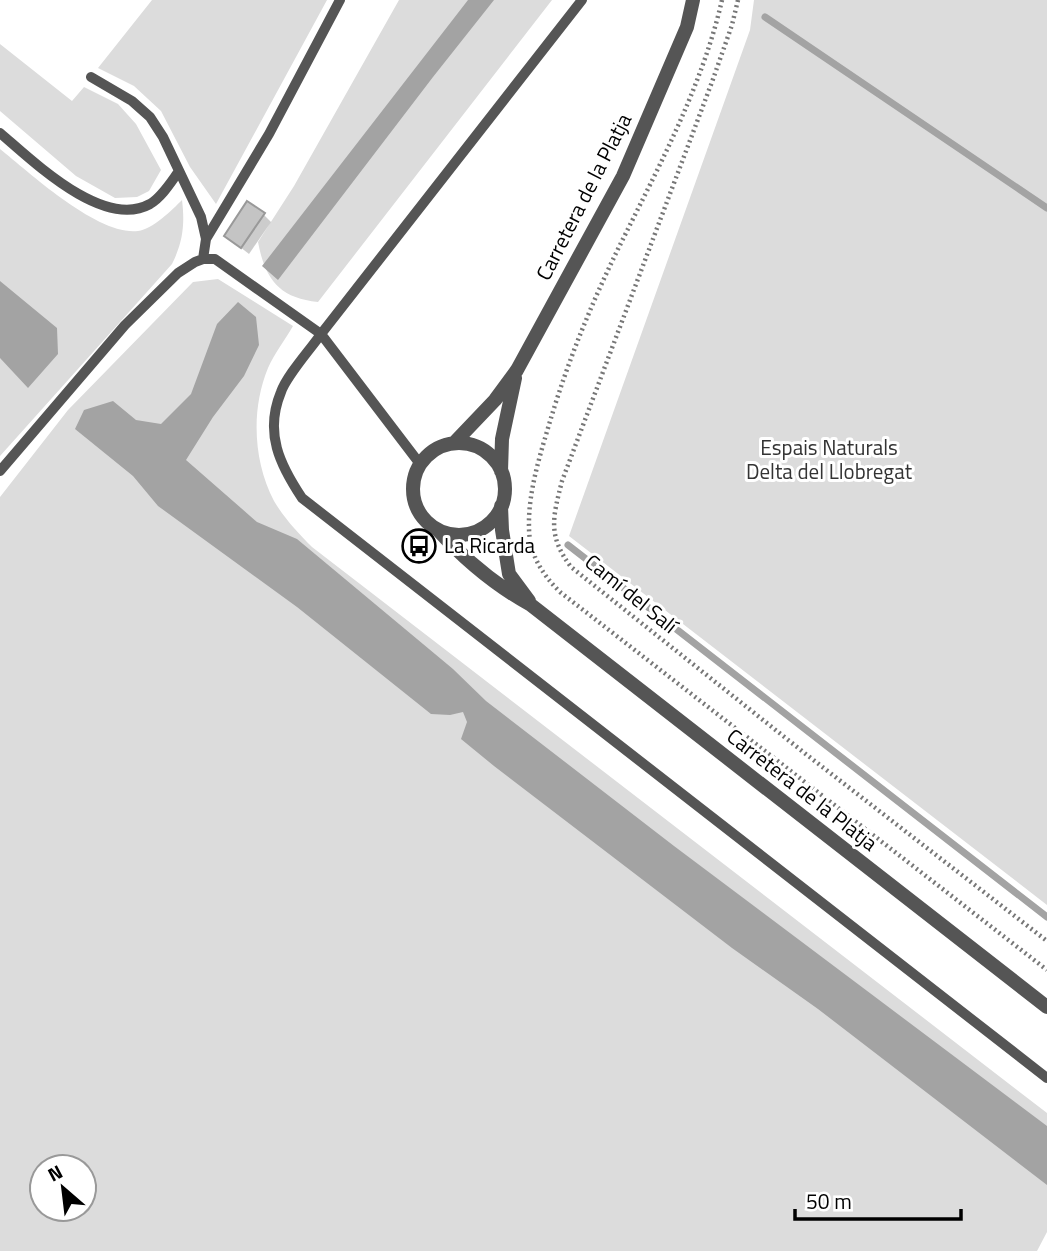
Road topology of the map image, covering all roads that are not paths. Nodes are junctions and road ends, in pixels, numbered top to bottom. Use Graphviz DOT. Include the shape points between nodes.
graph roads {
  1 [pos="340,0"];
  2 [pos="582,0"];
  3 [pos="693,0"];
  4 [pos="91,77"];
  5 [pos="0,133"];
  6 [pos="179,172"];
  7 [pos="206,239"];
  8 [pos="203,259"];
  9 [pos="321,334"];
  10 [pos="517,370"];
  11 [pos="454,443"];
  12 [pos="420,464"];
  13 [pos="0,471"];
  14 [pos="501,471"];
  15 [pos="501,506"];
  16 [pos="438,530"];
  17 [pos="531,605"];
  18 [pos="1047,1007"];
  19 [pos="1047,1078"];
  1 -- 7 [label="lane" via="269,134"];
  2 -- 9 [label="lane"];
  3 -- 10 [label="street, Carretera de la Platja" via="687,27 623,176"];
  4 -- 6 [label="lane" via="150,117"];
  5 -- 6 [label="lane" via="65,187 103,206 126,209 149,204"];
  6 -- 7 [label="lane" via="201,217"];
  7 -- 8 [label="lane"];
  8 -- 9 [label="lane" via="215,259"];
  8 -- 13 [label="lane" via="178,273 125,325"];
  9 -- 12 [label="lane"];
  9 -- 19 [label="lane" via="281,392 274,426 275,448 302,498"];
  10 -- 11 [label="street, Carretera de la Platja"];
  10 -- 14 [label="street, Carretera de la Platja" via="503,429"];
  11 -- 12 [label="street"];
  11 -- 14 [label="street" via="482,449"];
  12 -- 16 [label="street" via="414,477 414,501 421,516"];
  14 -- 15 [label="street" via="505,484"];
  15 -- 16 [label="street" via="490,523 475,533 459,536"];
  15 -- 17 [label="street, Carretera de la Platja" via="509,574"];
  16 -- 17 [label="street, Carretera de la Platja" via="472,566"];
  17 -- 18 [label="street, Carretera de la Platja"];
}
